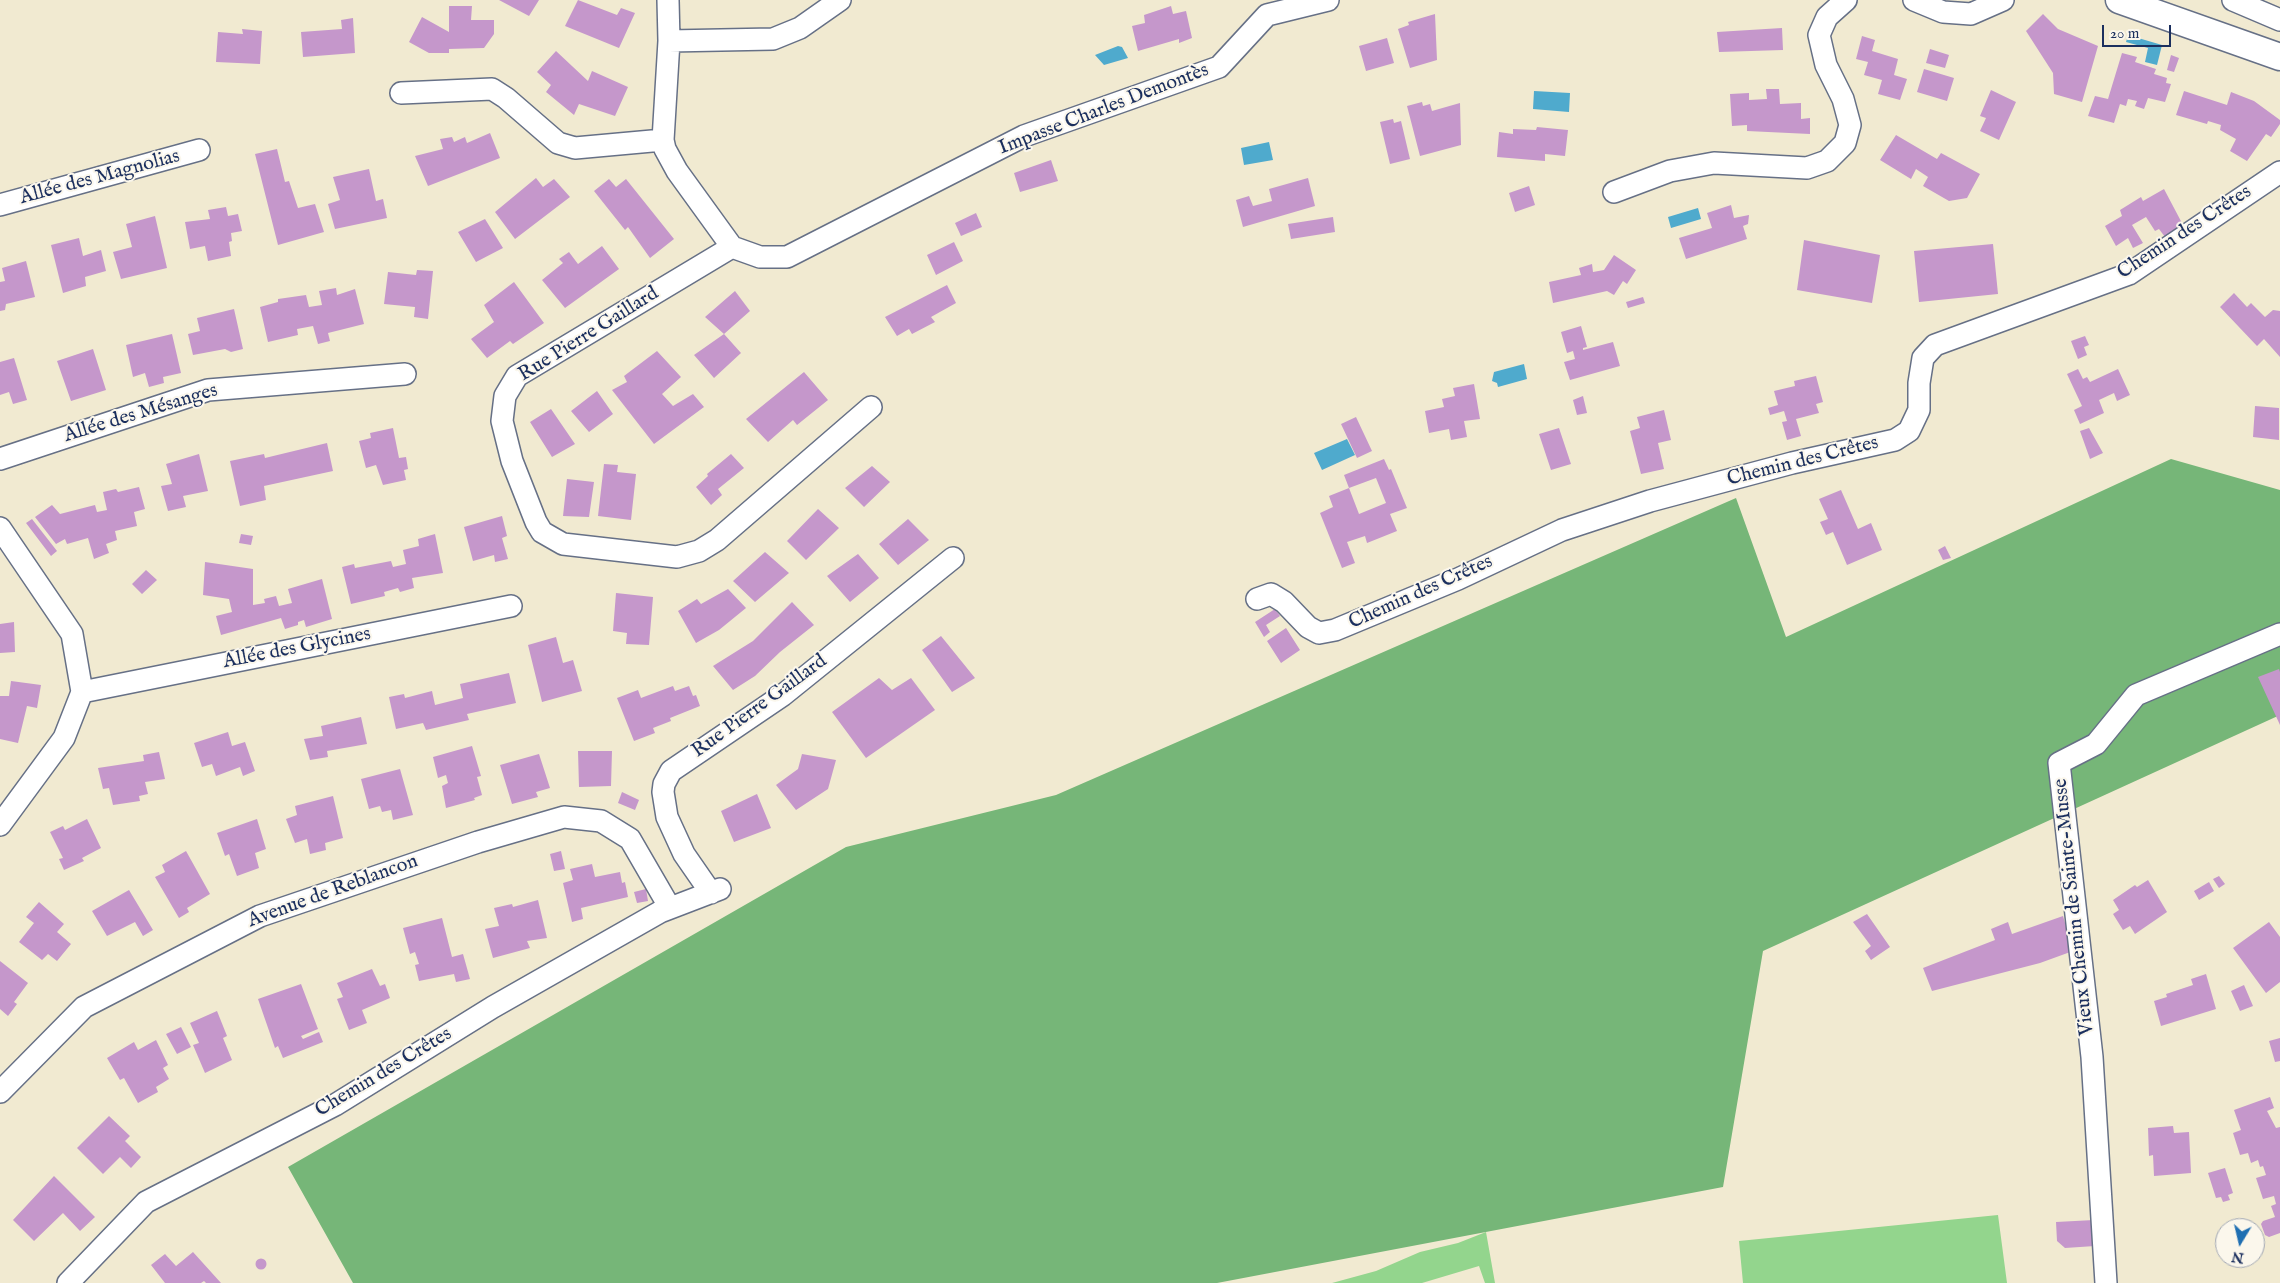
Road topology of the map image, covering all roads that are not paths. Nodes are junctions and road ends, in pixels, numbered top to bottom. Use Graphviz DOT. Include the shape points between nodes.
graph roads {
  1 [pos="668,0"];
  2 [pos="840,0"];
  3 [pos="1328,0"];
  4 [pos="1846,0"];
  5 [pos="1914,0"];
  6 [pos="2003,0"];
  7 [pos="2119,0"];
  8 [pos="2233,0"];
  9 [pos="2280,20"];
  10 [pos="669,42"];
  11 [pos="2274,57"];
  12 [pos="401,93"];
  13 [pos="663,140"];
  14 [pos="199,150"];
  15 [pos="2280,172"];
  16 [pos="1614,192"];
  17 [pos="0,205"];
  18 [pos="732,247"];
  19 [pos="405,374"];
  20 [pos="871,407"];
  21 [pos="0,459"];
  22 [pos="0,528"];
  23 [pos="953,558"];
  24 [pos="1256,600"];
  25 [pos="511,606"];
  26 [pos="2280,634"];
  27 [pos="82,692"];
  28 [pos="0,825"];
  29 [pos="716,891"];
  30 [pos="670,908"];
  31 [pos="0,1092"];
  32 [pos="68,1283"];
  33 [pos="2106,1283"];
  1 -- 10 [label="street"];
  2 -- 10 [label="street" via="800,28 773,39"];
  3 -- 18 [label="street, Impasse Charles Demontès" via="1267,15 1219,67 1024,136 786,257 760,257"];
  4 -- 16 [label="street" via="1827,18 1819,35 1826,65 1843,99 1850,125 1845,143 1827,161 1807,168 1714,163 1670,171"];
  5 -- 6 [label="street" via="1943,12 1971,14"];
  7 -- 11 [label="street"];
  8 -- 9 [label="street"];
  10 -- 13 [label="street"];
  12 -- 13 [label="street" via="492,90 506,98 558,143 575,148"];
  13 -- 18 [label="street" via="677,172"];
  14 -- 17 [label="street, Allée des Magnolias"];
  15 -- 24 [label="street, Chemin des Crêtes" via="2129,274 1935,345 1923,358 1918,382 1919,410 1909,431 1895,440 1650,500 1562,530 1458,579 1335,630 1319,633 1271,594"];
  18 -- 20 [label="street, Rue Pierre Gaillard" via="550,355 517,376 510,386 502,407 504,435 542,532 563,544 580,547 677,557 698,551 729,531"];
  19 -- 21 [label="street, Allée des Mésanges" via="208,390"];
  22 -- 27 [label="street" via="72,634"];
  23 -- 29 [label="street, Rue Pierre Gaillard" via="783,695 671,771 663,792 668,817 684,854"];
  25 -- 27 [label="street, Allée des Glycines"];
  26 -- 33 [label="street, Vieux Chemin de Sainte-Musse" via="2136,694 2096,744 2058,762 2092,1057"];
  27 -- 28 [label="street" via="64,738"];
  29 -- 30 [label="street, Chemin des Crêtes"];
  30 -- 31 [label="street, Avenue de Reblancon" via="630,839 602,821 564,817 478,842 260,916 84,1007"];
  30 -- 32 [label="street, Chemin des Crêtes" via="493,1007 335,1104 146,1202"];
}
